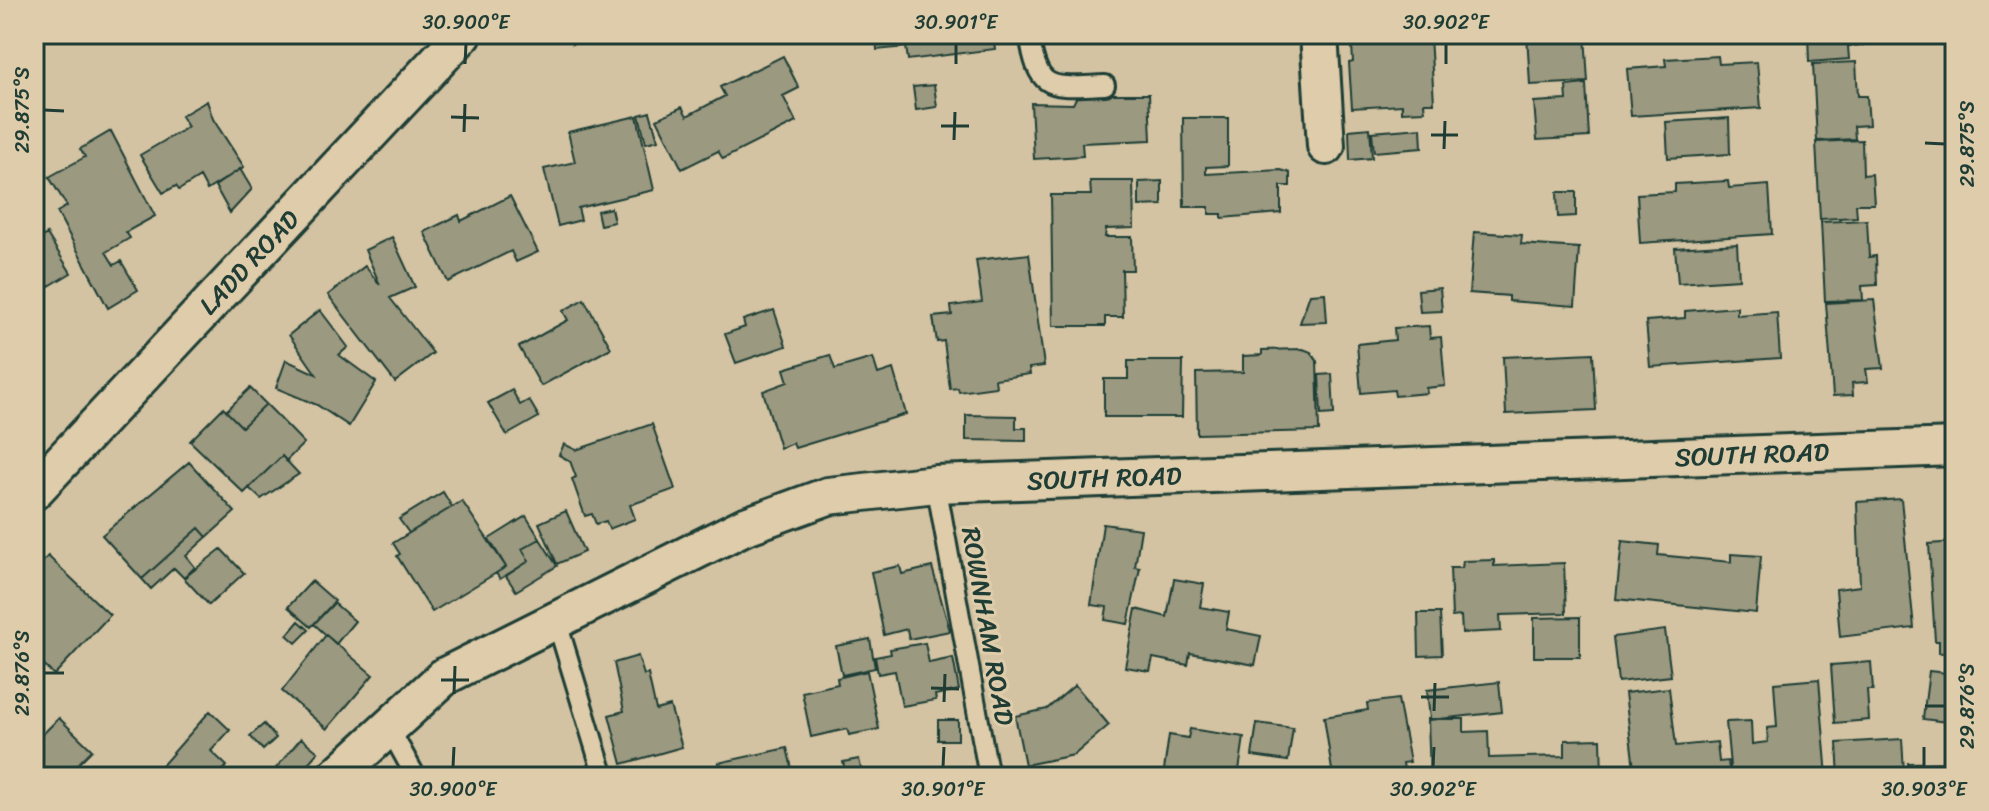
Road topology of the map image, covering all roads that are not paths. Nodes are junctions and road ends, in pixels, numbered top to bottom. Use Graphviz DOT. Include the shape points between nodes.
graph roads {
  1 [pos="463,34"];
  2 [pos="1029,34"];
  3 [pos="1319,34"];
  4 [pos="1105,85"];
  5 [pos="1326,146"];
  6 [pos="1955,447"];
  7 [pos="936,484"];
  8 [pos="34,491"];
  9 [pos="556,619"];
  10 [pos="388,726"];
  11 [pos="335,777"];
  12 [pos="416,777"];
  13 [pos="604,777"];
  14 [pos="989,777"];
  1 -- 8 [label="street, LADD ROAD"];
  2 -- 4 [label="lane" via="1041,77 1059,86"];
  3 -- 5 [label="street"];
  6 -- 7 [label="street, SOUTH ROAD"];
  7 -- 9 [label="street, SOUTH ROAD" via="828,496 789,508"];
  7 -- 14 [label="lane, ROWNHAM ROAD"];
  9 -- 10 [label="street, SOUTH ROAD" via="445,676"];
  9 -- 13 [label="lane"];
  10 -- 11 [label="street, SOUTH ROAD"];
  10 -- 12 [label="lane"];
}
